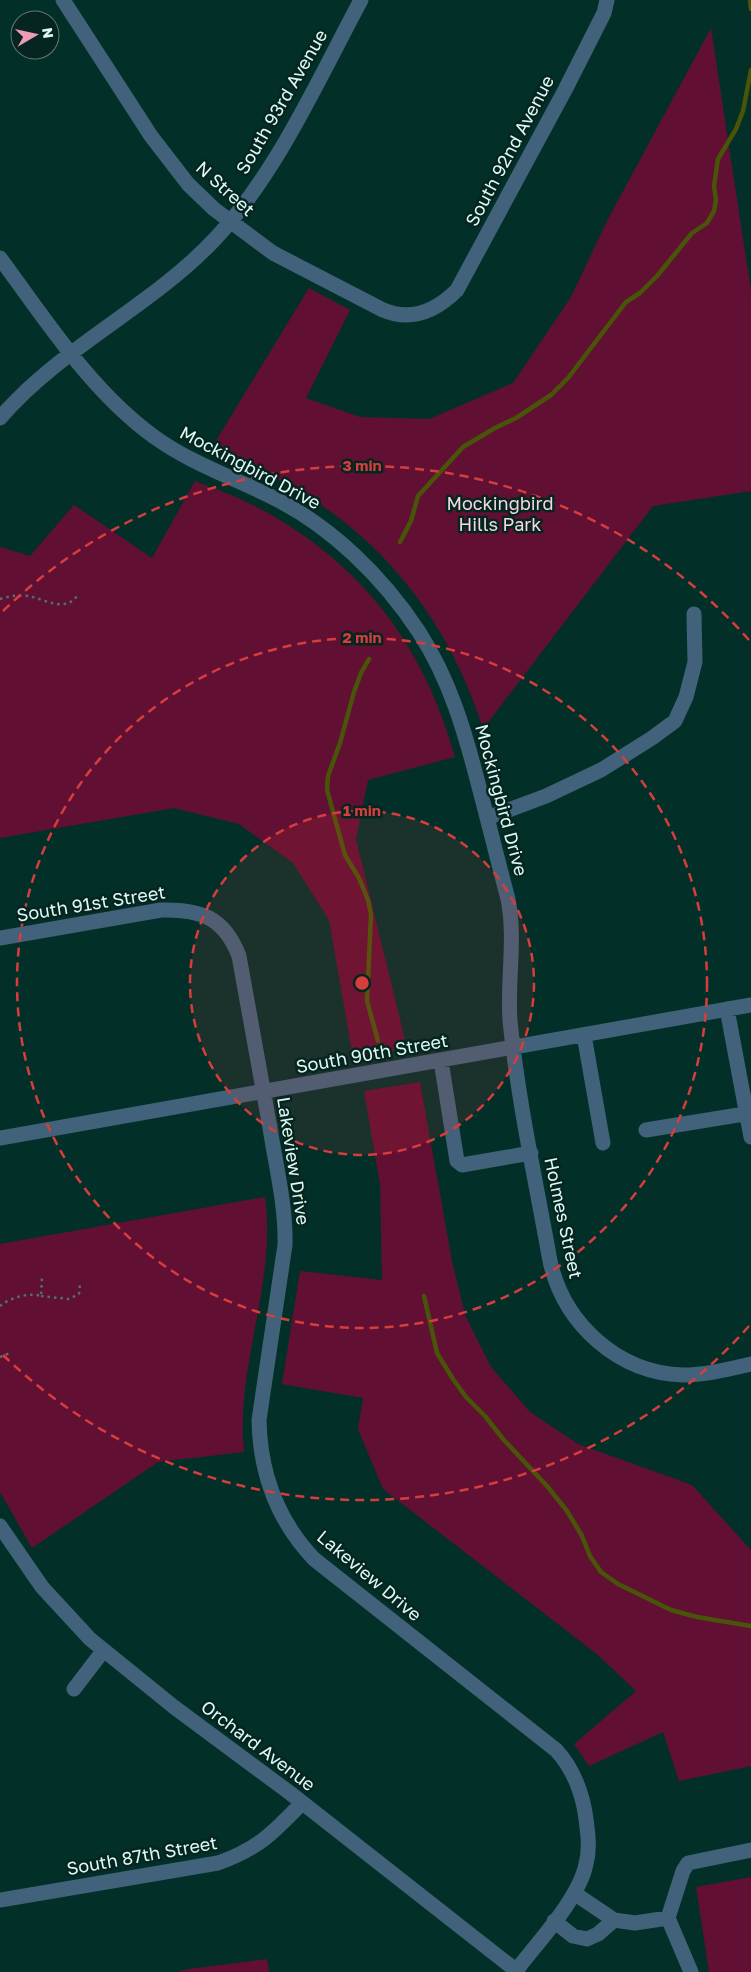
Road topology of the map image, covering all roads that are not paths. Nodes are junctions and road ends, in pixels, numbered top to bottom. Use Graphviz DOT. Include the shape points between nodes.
graph roads {
  1 [pos="63,0"];
  2 [pos="360,0"];
  3 [pos="606,0"];
  4 [pos="230,221"];
  5 [pos="0,258"];
  6 [pos="432,310"];
  7 [pos="72,354"];
  8 [pos="0,418"];
  9 [pos="694,614"];
  10 [pos="487,818"];
  11 [pos="216,922"];
  12 [pos="0,938"];
  13 [pos="751,1005"];
  14 [pos="727,1009"];
  15 [pos="584,1035"];
  16 [pos="514,1048"];
  17 [pos="441,1061"];
  18 [pos="264,1092"];
  19 [pos="749,1114"];
  20 [pos="646,1130"];
  21 [pos="751,1137"];
  22 [pos="0,1138"];
  23 [pos="603,1142"];
  24 [pos="531,1153"];
  25 [pos="751,1364"];
  26 [pos="0,1526"];
  27 [pos="104,1650"];
  28 [pos="74,1689"];
  29 [pos="302,1803"];
  30 [pos="751,1850"];
  31 [pos="574,1893"];
  32 [pos="0,1900"];
  33 [pos="668,1918"];
  34 [pos="614,1920"];
  35 [pos="554,1921"];
  36 [pos="517,1971"];
  37 [pos="691,1972"];
  1 -- 4 [label="street, N Street" via="173,165 188,184"];
  2 -- 4 [label="street, South 93rd Avenue" via="278,154"];
  3 -- 6 [label="street, South 92nd Avenue" via="604,13 457,290"];
  4 -- 6 [label="street, N Street" via="273,253 392,314 409,315"];
  4 -- 7 [label="street, South 93rd Avenue" via="187,265"];
  5 -- 7 [label="street, Mockingbird Drive"];
  7 -- 8 [label="street, South 93rd Avenue"];
  7 -- 10 [label="street, Mockingbird Drive" via="112,400 153,436 184,457 299,513 342,545 381,582 418,631 446,680 464,728"];
  9 -- 10 [label="street" via="695,662 686,697 675,721 601,770 546,796"];
  10 -- 16 [label="street, Mockingbird Drive" via="511,917 509,994"];
  11 -- 12 [label="street, South 91st Street" via="192,911 161,910"];
  11 -- 18 [label="street, Lakeview Drive" via="227,932 239,956"];
  13 -- 14 [label="street, South 90th Street"];
  14 -- 15 [label="street, South 90th Street"];
  14 -- 19 [label="street"];
  15 -- 16 [label="street, South 90th Street"];
  15 -- 23 [label="street"];
  16 -- 17 [label="street, South 90th Street"];
  16 -- 24 [label="street, Holmes Street"];
  17 -- 18 [label="street, South 90th Street"];
  17 -- 24 [label="street" via="457,1161 462,1165"];
  18 -- 22 [label="street, South 90th Street"];
  18 -- 31 [label="street, Lakeview Drive" via="285,1230 259,1420 262,1464 276,1505 292,1533 314,1558 562,1757 577,1782 589,1843 586,1866"];
  19 -- 20 [label="street"];
  19 -- 21 [label="street"];
  24 -- 25 [label="street, Holmes Street" via="554,1277 566,1304 600,1344 633,1364 655,1372 701,1374"];
  26 -- 27 [label="street, Orchard Avenue" via="42,1588"];
  27 -- 28 [label="street"];
  27 -- 29 [label="street, Orchard Avenue"];
  29 -- 32 [label="street, South 87th Street" via="259,1844 218,1863"];
  29 -- 36 [label="street, Orchard Avenue"];
  30 -- 33 [label="street" via="688,1863"];
  31 -- 34 [label="street"];
  31 -- 35 [label="street, Lakeview Drive"];
  33 -- 34 [label="street" via="635,1923"];
  33 -- 37 [label="street"];
  34 -- 35 [label="street" via="587,1939 573,1936"];
  35 -- 36 [label="street, Lakeview Drive"];
}
